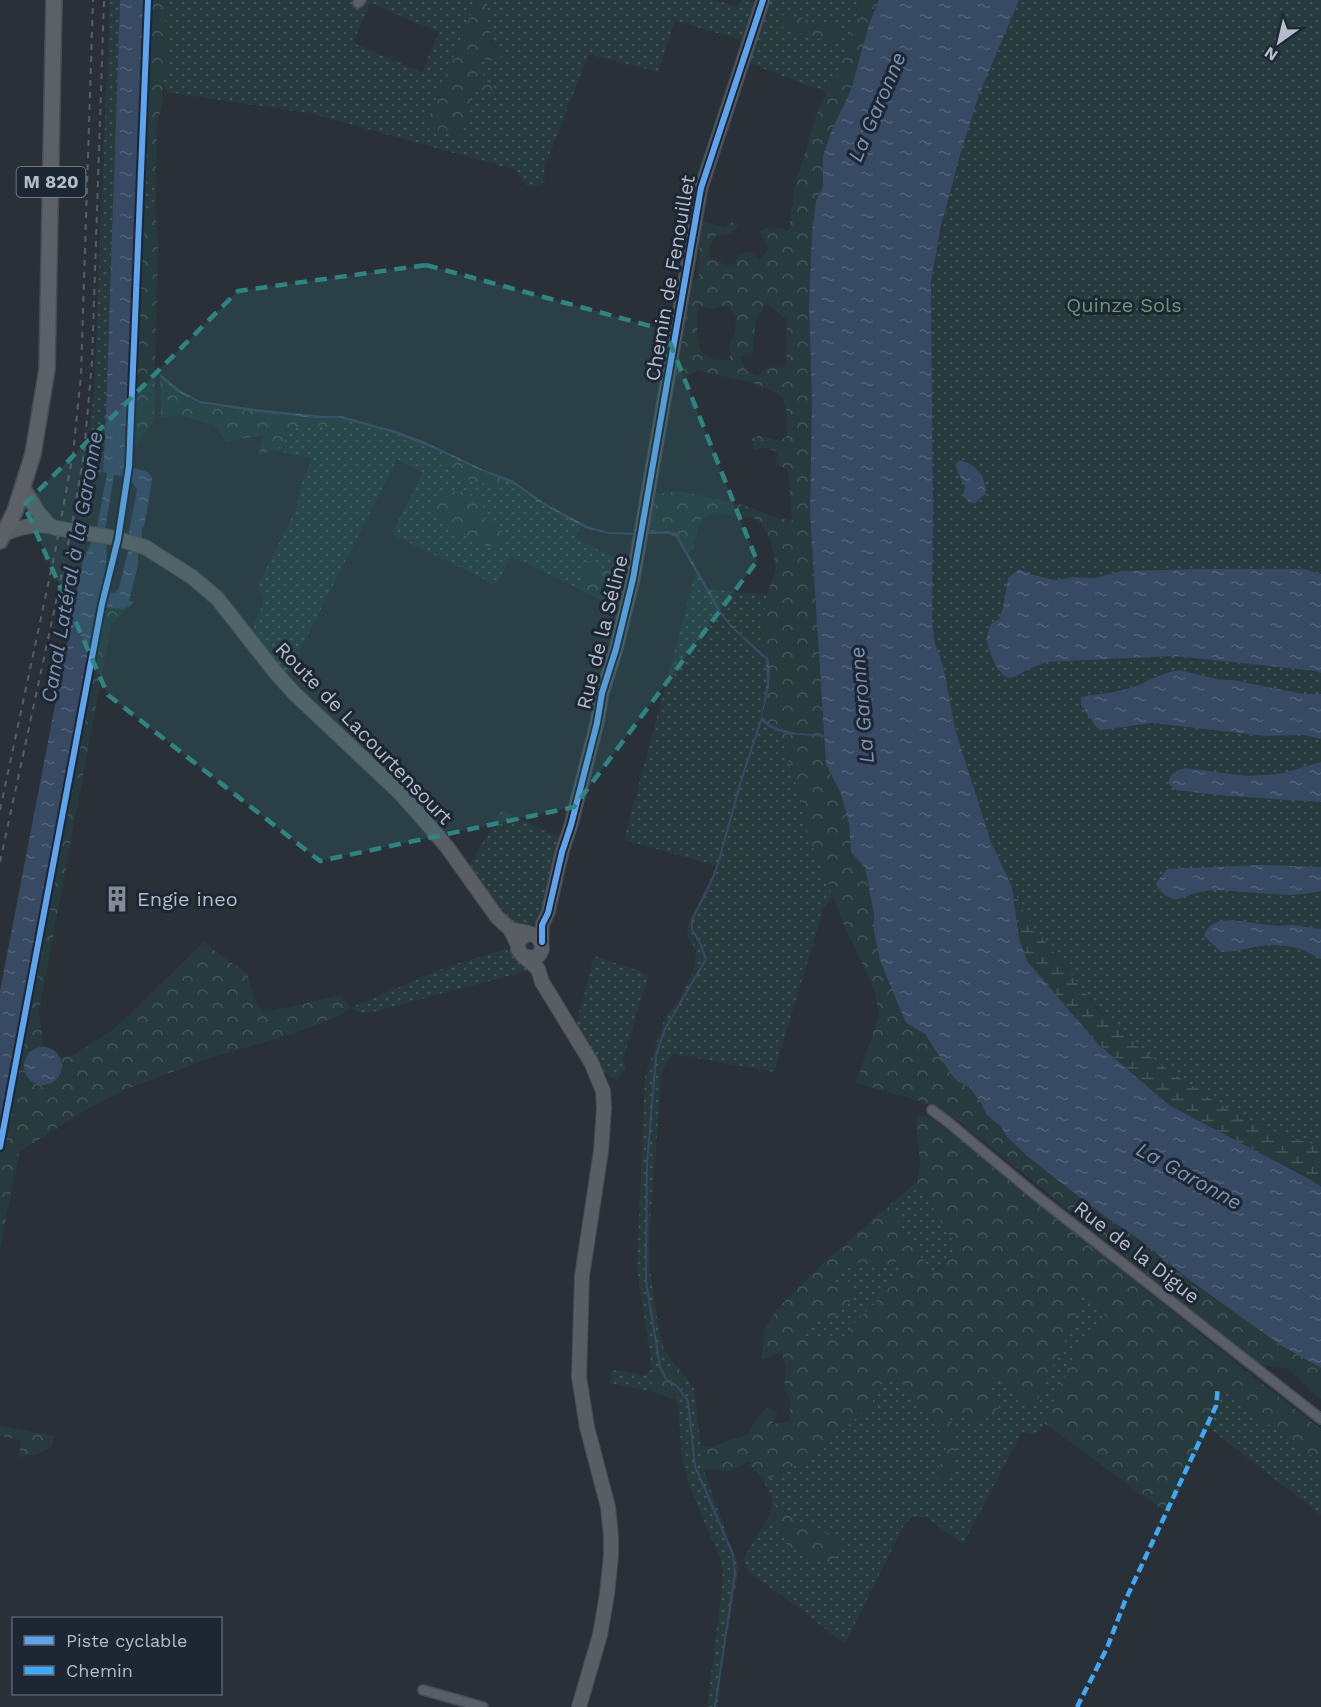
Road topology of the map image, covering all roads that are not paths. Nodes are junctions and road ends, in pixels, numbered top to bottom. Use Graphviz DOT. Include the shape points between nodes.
graph roads {
  1 [pos="54,0"];
  2 [pos="763,0"];
  3 [pos="35,434"];
  4 [pos="23,487"];
  5 [pos="52,527"];
  6 [pos="1,534"];
  7 [pos="642,534"];
  8 [pos="542,925"];
  9 [pos="510,929"];
  10 [pos="528,934"];
  11 [pos="518,945"];
  12 [pos="542,947"];
  13 [pos="526,958"];
  14 [pos="538,969"];
  15 [pos="932,1110"];
  16 [pos="1321,1419"];
  17 [pos="423,1690"];
  18 [pos="483,1707"];
  19 [pos="579,1707"];
  1 -- 3 [label="main road, M 820" via="48,352"];
  2 -- 7 [label="street, Chemin de Fenouillet" via="701,188"];
  3 -- 4 [label="main road, M 820"];
  3 -- 6 [label="main road, M 820"];
  4 -- 5 [label="main road"];
  4 -- 6 [label="main road, M 820"];
  5 -- 6 [label="main road, Route de Lacourtensourt"];
  5 -- 9 [label="main road, Route de Lacourtensourt, bridge" via="136,543 192,577 217,598 294,693 425,821"];
  7 -- 8 [label="street, Rue de la Séline" via="571,825"];
  8 -- 10 [label="street"];
  8 -- 12 [label="street, Rue de la Séline"];
  9 -- 10 [label="main road"];
  9 -- 11 [label="main road, Route de Lacourtensourt"];
  10 -- 11 [label="main road" via="520,938"];
  10 -- 12 [label="main road" via="538,936"];
  11 -- 13 [label="main road, Route de Lacourtensourt"];
  12 -- 13 [label="main road" via="536,957"];
  12 -- 14 [label="main road"];
  13 -- 14 [label="main road, Route de Lacourtensourt"];
  14 -- 19 [label="main road, Route de Lacourtensourt" via="591,1062 603,1091 604,1108 582,1276 579,1377 587,1427 608,1507 611,1556 600,1635"];
  15 -- 16 [label="street, Rue de la Digue"];
  17 -- 18 [label="street"];
}
